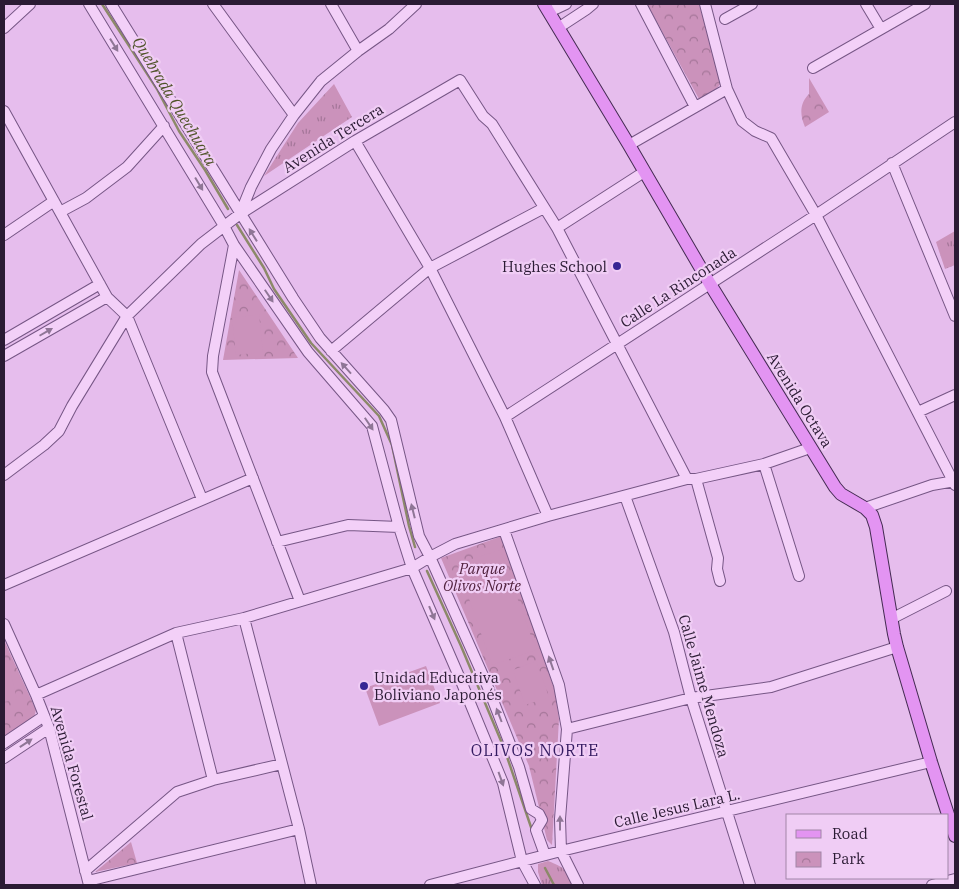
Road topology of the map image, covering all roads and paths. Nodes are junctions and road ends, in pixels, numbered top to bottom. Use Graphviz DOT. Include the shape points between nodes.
graph roads {
  1 [pos="30,4"];
  2 [pos="88,4"];
  3 [pos="111,4"];
  4 [pos="213,4"];
  5 [pos="331,4"];
  6 [pos="416,4"];
  7 [pos="566,4"];
  8 [pos="593,4"];
  9 [pos="641,4"];
  10 [pos="705,4"];
  11 [pos="752,4"];
  12 [pos="866,4"];
  13 [pos="925,4"];
  14 [pos="546,8"];
  15 [pos="725,19"];
  16 [pos="4,28"];
  17 [pos="558,28"];
  18 [pos="881,29"];
  19 [pos="358,51"];
  20 [pos="813,68"];
  21 [pos="726,89"];
  22 [pos="695,107"];
  23 [pos="4,111"];
  24 [pos="294,115"];
  25 [pos="955,122"];
  26 [pos="164,126"];
  27 [pos="355,141"];
  28 [pos="630,145"];
  29 [pos="892,163"];
  30 [pos="644,172"];
  31 [pos="54,200"];
  32 [pos="544,208"];
  33 [pos="60,212"];
  34 [pos="240,214"];
  35 [pos="816,215"];
  36 [pos="224,226"];
  37 [pos="557,228"];
  38 [pos="4,235"];
  39 [pos="234,245"];
  40 [pos="430,268"];
  41 [pos="100,284"];
  42 [pos="710,284"];
  43 [pos="107,297"];
  44 [pos="127,316"];
  45 [pos="955,316"];
  46 [pos="4,340"];
  47 [pos="617,344"];
  48 [pos="331,351"];
  49 [pos="4,356"];
  50 [pos="955,395"];
  51 [pos="918,412"];
  52 [pos="505,417"];
  53 [pos="810,448"];
  54 [pos="764,464"];
  55 [pos="4,475"];
  56 [pos="253,478"];
  57 [pos="691,479"];
  58 [pos="955,483"];
  59 [pos="625,496"];
  60 [pos="202,499"];
  61 [pos="865,508"];
  62 [pos="548,516"];
  63 [pos="399,527"];
  64 [pos="504,530"];
  65 [pos="277,542"];
  66 [pos="430,557"];
  67 [pos="412,568"];
  68 [pos="799,576"];
  69 [pos="720,581"];
  70 [pos="4,585"];
  71 [pos="946,590"];
  72 [pos="300,601"];
  73 [pos="244,618"];
  74 [pos="891,619"];
  75 [pos="4,624"];
  76 [pos="176,633"];
  77 [pos="897,647"];
  78 [pos="36,695"];
  79 [pos="691,698"];
  80 [pos="44,716"];
  81 [pos="49,728"];
  82 [pos="567,729"];
  83 [pos="4,743"];
  84 [pos="4,758"];
  85 [pos="931,762"];
  86 [pos="282,764"];
  87 [pos="214,780"];
  88 [pos="727,812"];
  89 [pos="949,814"];
  90 [pos="949,814"];
  91 [pos="299,829"];
  92 [pos="955,832"];
  93 [pos="561,851"];
  94 [pos="545,855"];
  95 [pos="522,861"];
  96 [pos="87,879"];
  97 [pos="955,879"];
  98 [pos="311,885"];
  99 [pos="430,885"];
  100 [pos="535,885"];
  101 [pos="578,885"];
  102 [pos="750,885"];
  103 [pos="932,885"];
  1 -- 16 [label="street"];
  2 -- 26 [label="street, one-way"];
  3 -- 34 [label="street"];
  4 -- 24 [label="street"];
  5 -- 19 [label="street"];
  6 -- 19 [label="street" via="390,29"];
  7 -- 14 [label="street"];
  8 -- 17 [label="street"];
  9 -- 22 [label="street"];
  10 -- 21 [label="street"];
  11 -- 15 [label="street"];
  12 -- 18 [label="street"];
  13 -- 18 [label="street"];
  14 -- 17 [label="main road, Avenida Octava"];
  17 -- 28 [label="main road, Avenida Octava"];
  18 -- 20 [label="street"];
  19 -- 24 [label="street" via="321,81"];
  21 -- 22 [label="street"];
  21 -- 35 [label="street" via="742,122 771,138"];
  22 -- 28 [label="street"];
  23 -- 31 [label="street"];
  24 -- 34 [label="street" via="271,149"];
  25 -- 29 [label="street, Calle La Rinconada"];
  26 -- 33 [label="street" via="127,167 86,198"];
  26 -- 36 [label="street, one-way"];
  27 -- 32 [label="street, Avenida Tercera" via="460,80 483,116 492,124"];
  27 -- 34 [label="street, Avenida Tercera"];
  27 -- 40 [label="street"];
  28 -- 30 [label="main road, Avenida Octava"];
  29 -- 35 [label="street, Calle La Rinconada"];
  29 -- 45 [label="street"];
  30 -- 37 [label="street"];
  30 -- 42 [label="main road, Avenida Octava"];
  31 -- 33 [label="street"];
  31 -- 38 [label="street"];
  32 -- 37 [label="street"];
  32 -- 40 [label="street"];
  33 -- 41 [label="street"];
  34 -- 36 [label="street, Avenida Tercera"];
  48 -- 34 [label="street, one-way" via="292,298"];
  35 -- 42 [label="street, Calle La Rinconada"];
  35 -- 51 [label="street"];
  36 -- 39 [label="street"];
  36 -- 44 [label="street, Avenida Tercera"];
  37 -- 47 [label="street"];
  39 -- 56 [label="street" via="212,372"];
  39 -- 63 [label="street, one-way" via="308,352 372,426"];
  40 -- 48 [label="street"];
  40 -- 52 [label="street"];
  41 -- 43 [label="street"];
  41 -- 46 [label="street"];
  42 -- 47 [label="street, Calle La Rinconada"];
  42 -- 53 [label="main road, Avenida Octava"];
  43 -- 44 [label="street"];
  49 -- 43 [label="street, one-way"];
  44 -- 55 [label="street, Avenida Tercera" via="59,431"];
  44 -- 60 [label="street"];
  47 -- 52 [label="street, Calle La Rinconada"];
  47 -- 57 [label="street"];
  66 -- 48 [label="street, one-way" via="419,536 390,420"];
  50 -- 51 [label="street"];
  51 -- 58 [label="street"];
  52 -- 62 [label="street"];
  53 -- 54 [label="street"];
  53 -- 61 [label="main road, Avenida Octava" via="834,487"];
  54 -- 57 [label="street"];
  54 -- 68 [label="street"];
  56 -- 60 [label="street"];
  56 -- 65 [label="street"];
  57 -- 59 [label="street"];
  57 -- 69 [label="street" via="718,558"];
  58 -- 61 [label="street" via="932,485"];
  59 -- 62 [label="street"];
  59 -- 79 [label="street, Calle Jaime Mendoza" via="674,632"];
  60 -- 70 [label="street"];
  61 -- 74 [label="main road" via="872,515 876,527"];
  62 -- 64 [label="street"];
  63 -- 65 [label="street" via="348,525"];
  63 -- 67 [label="street"];
  64 -- 66 [label="street" via="455,544"];
  82 -- 64 [label="street, one-way" via="559,685"];
  65 -- 72 [label="street"];
  66 -- 67 [label="street"];
  94 -- 66 [label="street, one-way" via="536,830 542,820 531,809 519,766 485,680"];
  67 -- 72 [label="street"];
  67 -- 95 [label="street, one-way" via="503,783"];
  71 -- 74 [label="street"];
  72 -- 73 [label="street"];
  73 -- 76 [label="street"];
  73 -- 86 [label="street"];
  74 -- 77 [label="main road"];
  75 -- 78 [label="street, Avenida Forestal"];
  76 -- 78 [label="street"];
  76 -- 87 [label="street"];
  77 -- 79 [label="street" via="771,687"];
  77 -- 85 [label="main road"];
  78 -- 80 [label="street, Avenida Forestal"];
  79 -- 82 [label="street"];
  79 -- 88 [label="street, Calle Jaime Mendoza"];
  80 -- 81 [label="street, Avenida Forestal"];
  80 -- 83 [label="street"];
  84 -- 81 [label="street, one-way"];
  81 -- 96 [label="street, Avenida Forestal"];
  93 -- 82 [label="street, one-way" via="560,819"];
  85 -- 88 [label="street, Calle Jesus Lara L."];
  85 -- 89 [label="main road"];
  86 -- 87 [label="street"];
  86 -- 91 [label="street"];
  87 -- 96 [label="street" via="177,792"];
  88 -- 93 [label="street, Calle Jesus Lara L."];
  88 -- 102 [label="street, Calle Jaime Mendoza"];
  90 -- 92 [label="main road"];
  91 -- 96 [label="street"];
  91 -- 98 [label="street"];
  93 -- 94 [label="street, Calle Jesus Lara L."];
  93 -- 101 [label="street"];
  94 -- 95 [label="street, Calle Jesus Lara L."];
  95 -- 99 [label="street, Calle Jesus Lara L."];
  95 -- 100 [label="street"];
  97 -- 103 [label="street"];
}
